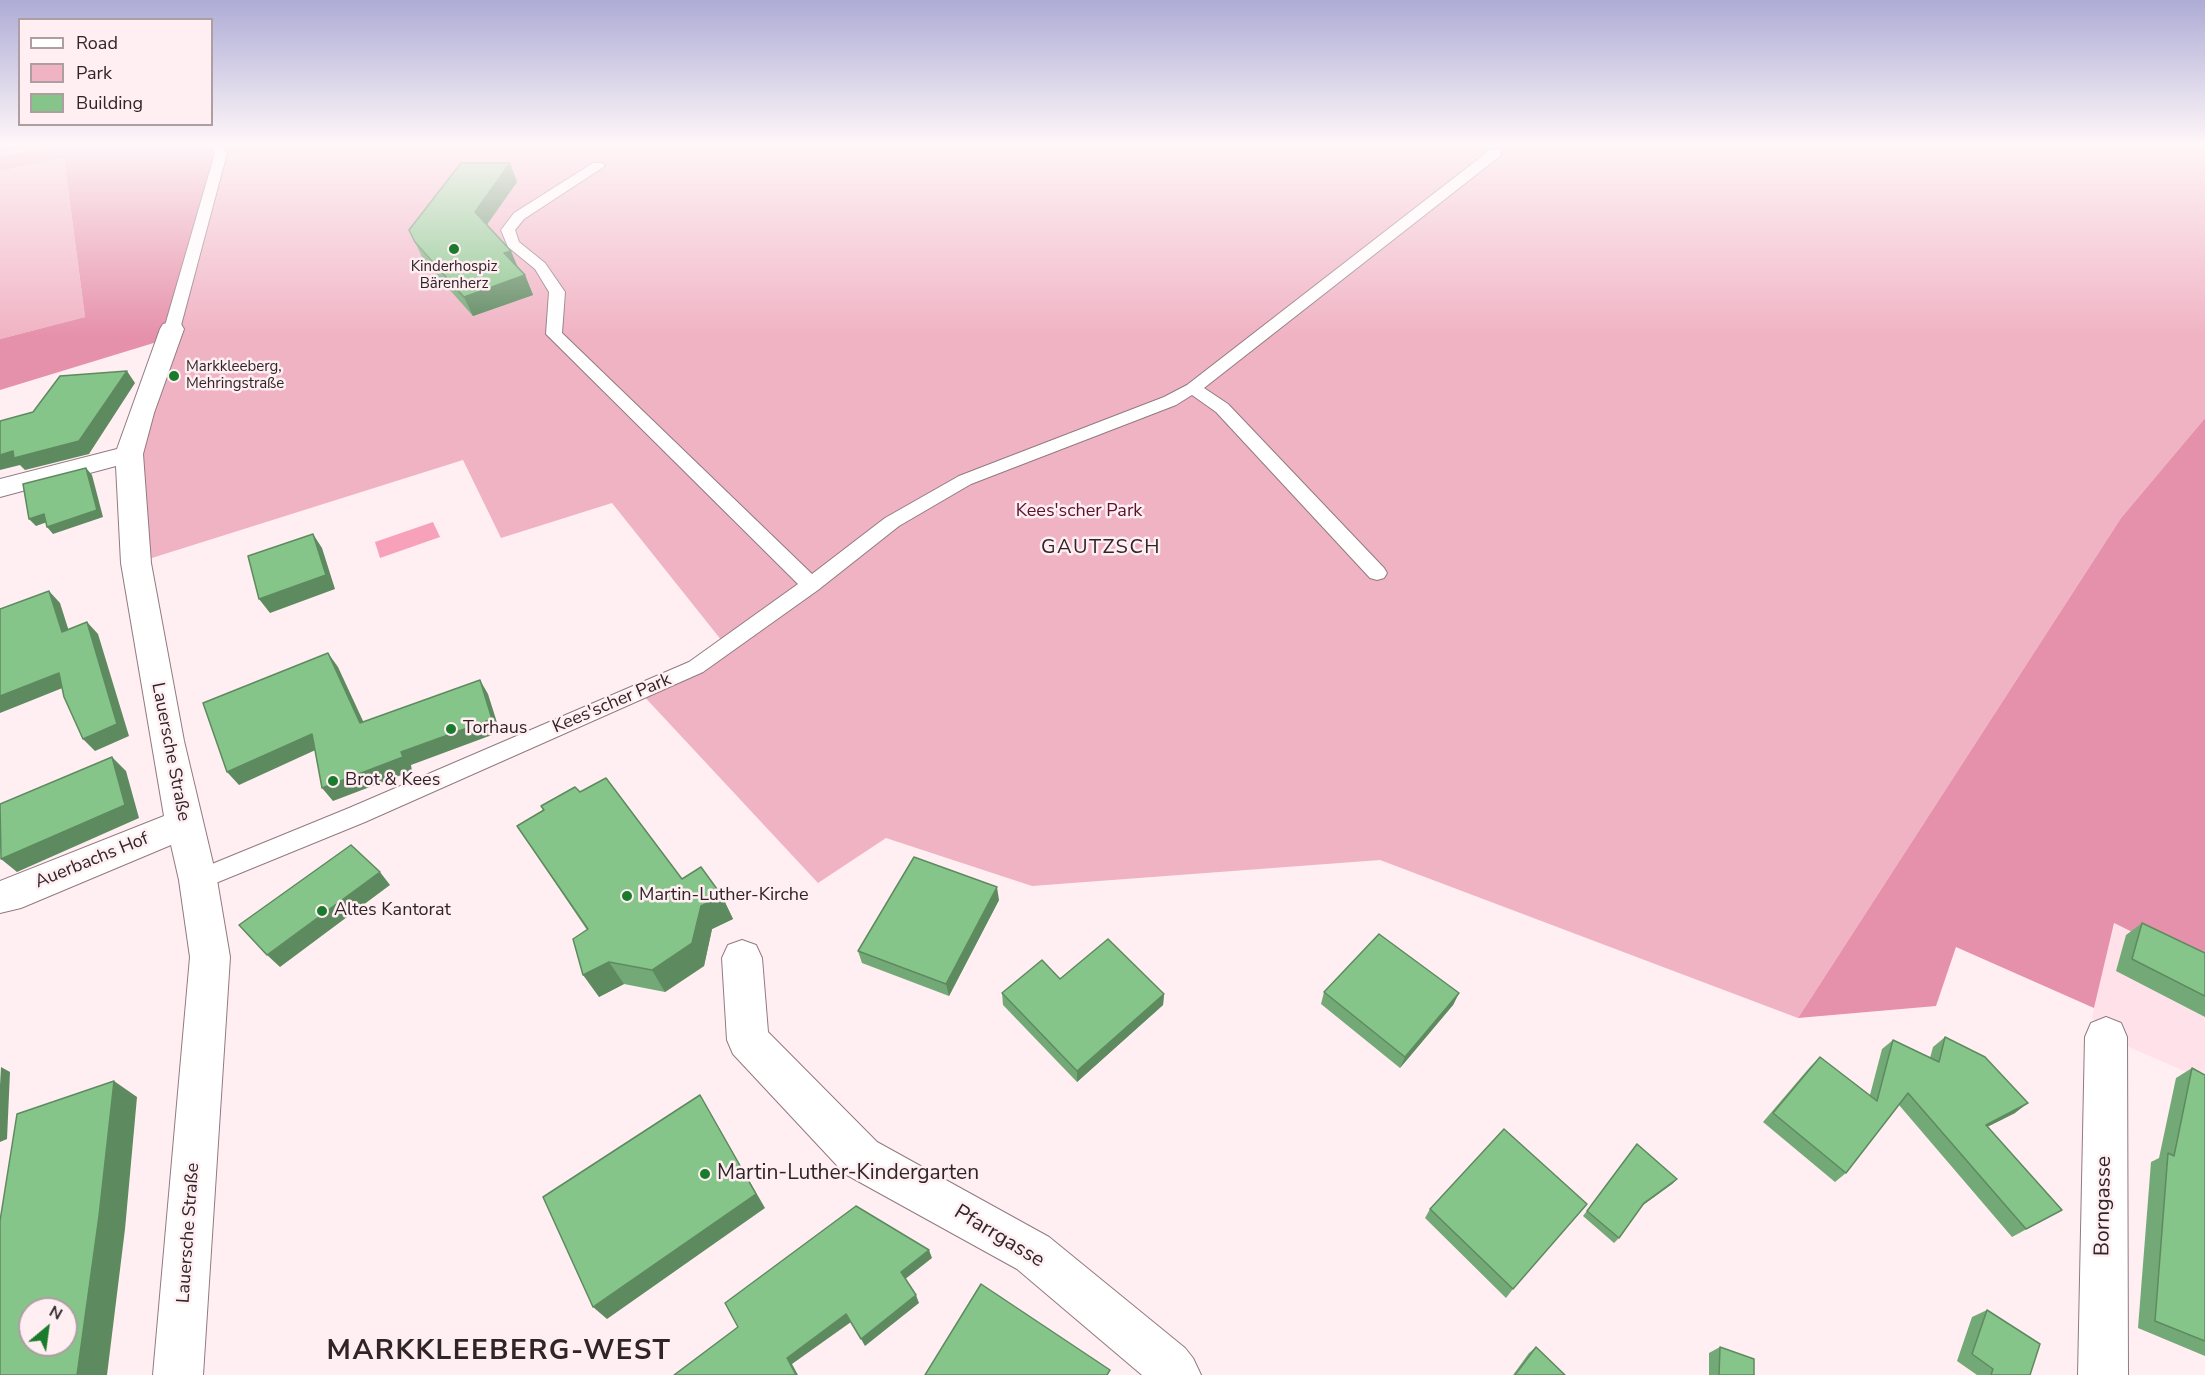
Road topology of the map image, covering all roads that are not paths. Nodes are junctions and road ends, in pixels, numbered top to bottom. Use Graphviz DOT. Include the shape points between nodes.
graph roads {
  1 [pos="206,207"];
  2 [pos="533,207"];
  3 [pos="1425,207"];
  4 [pos="172,329"];
  5 [pos="1193,388"];
  6 [pos="129,454"];
  7 [pos="0,488"];
  8 [pos="1377,573"];
  9 [pos="811,585"];
  10 [pos="184,824"];
  11 [pos="198,880"];
  12 [pos="0,897"];
  13 [pos="742,958"];
  14 [pos="2106,1036"];
  15 [pos="178,1375"];
  16 [pos="1176,1375"];
  17 [pos="2103,1375"];
  1 -- 4 [label="lane, Lauersche Straße"];
  2 -- 9 [label="lane" via="508,230 513,244 540,266 557,292 554,334"];
  3 -- 5 [label="lane, Kees'scher Park"];
  4 -- 6 [label="street, Lauersche Straße"];
  5 -- 8 [label="lane" via="1222,408"];
  5 -- 9 [label="lane, Kees'scher Park" via="1170,401 965,480 892,522"];
  6 -- 7 [label="street"];
  6 -- 10 [label="street, Lauersche Straße" via="136,563"];
  9 -- 11 [label="lane, Kees'scher Park" via="696,668"];
  10 -- 11 [label="street, Lauersche Straße"];
  10 -- 12 [label="street, Auerbachs Hof"];
  11 -- 15 [label="street, Lauersche Straße" via="210,957"];
  13 -- 16 [label="street, Pfarrgasse" via="748,1040 861,1158 1033,1253"];
  14 -- 17 [label="street, Borngasse"];
}
